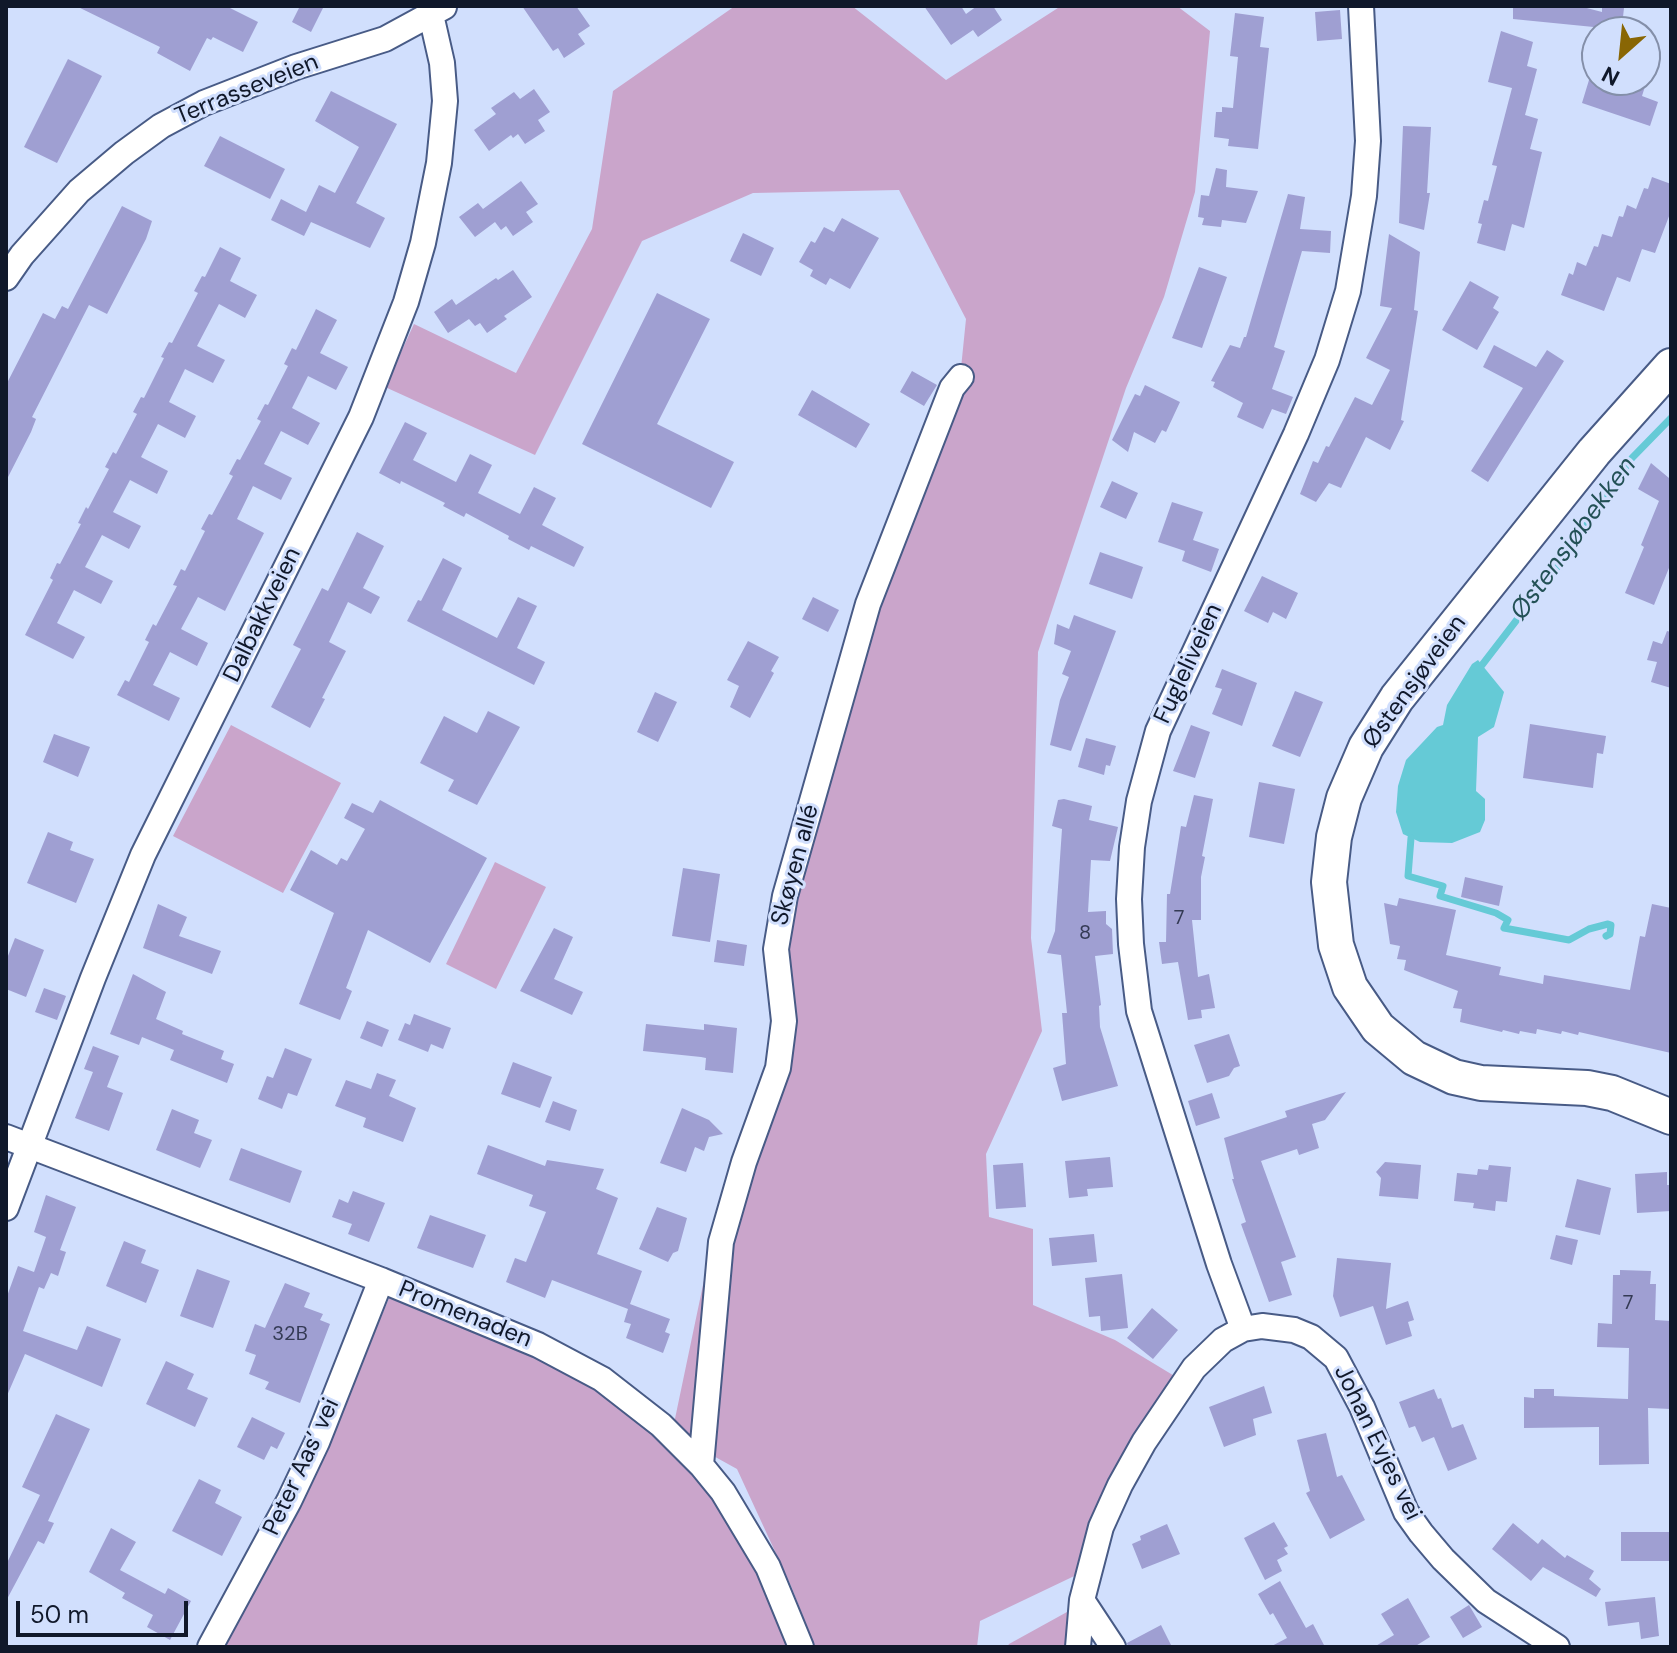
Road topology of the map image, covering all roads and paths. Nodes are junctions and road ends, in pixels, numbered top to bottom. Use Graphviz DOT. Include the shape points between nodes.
graph roads {
  1 [pos="1361,6"];
  2 [pos="435,9"];
  3 [pos="6,278"];
  4 [pos="1671,366"];
  5 [pos="961,377"];
  6 [pos="1671,1117"];
  7 [pos="6,1137"];
  8 [pos="30,1147"];
  9 [pos="6,1208"];
  10 [pos="381,1280"];
  11 [pos="1243,1329"];
  12 [pos="701,1465"];
  13 [pos="1082,1600"];
  14 [pos="210,1647"];
  15 [pos="801,1647"];
  16 [pos="1078,1647"];
  17 [pos="1113,1647"];
  18 [pos="1557,1647"];
  1 -- 11 [label="street, Fugleliveien" via="1368,141 1348,291 1302,421 1158,731 1132,847 1129,899 1139,1011"];
  2 -- 3 [label="street, Terrasseveien" via="385,39 296,67 161,126 79,191"];
  2 -- 8 [label="street, Dalbakkveien" via="445,101 439,163 406,302 361,417 143,855"];
  4 -- 6 [label="main road, Østensjøveien" via="1594,452 1397,698 1366,747 1344,798 1329,882 1336,945 1350,987 1378,1028 1414,1058 1481,1083 1612,1093"];
  5 -- 12 [label="street, Skøyen allé" via="946,402 868,604 785,896 776,949 784,1021 778,1068 721,1242"];
  7 -- 8 [label="street, Promenaden"];
  8 -- 9 [label="street, Dalbakkveien"];
  8 -- 10 [label="street, Promenaden"];
  10 -- 12 [label="street, Promenaden" via="538,1345 602,1379"];
  10 -- 14 [label="street, Peter Aas’ vei" via="317,1442"];
  11 -- 13 [label="street" via="1194,1368 1144,1442 1101,1527"];
  11 -- 18 [label="street, Johan Evjes vei" via="1294,1330 1336,1358 1406,1512 1421,1533 1486,1601"];
  12 -- 15 [label="street, Promenaden" via="768,1567"];
  13 -- 16 [label="street"];
  13 -- 17 [label="street"];
}
